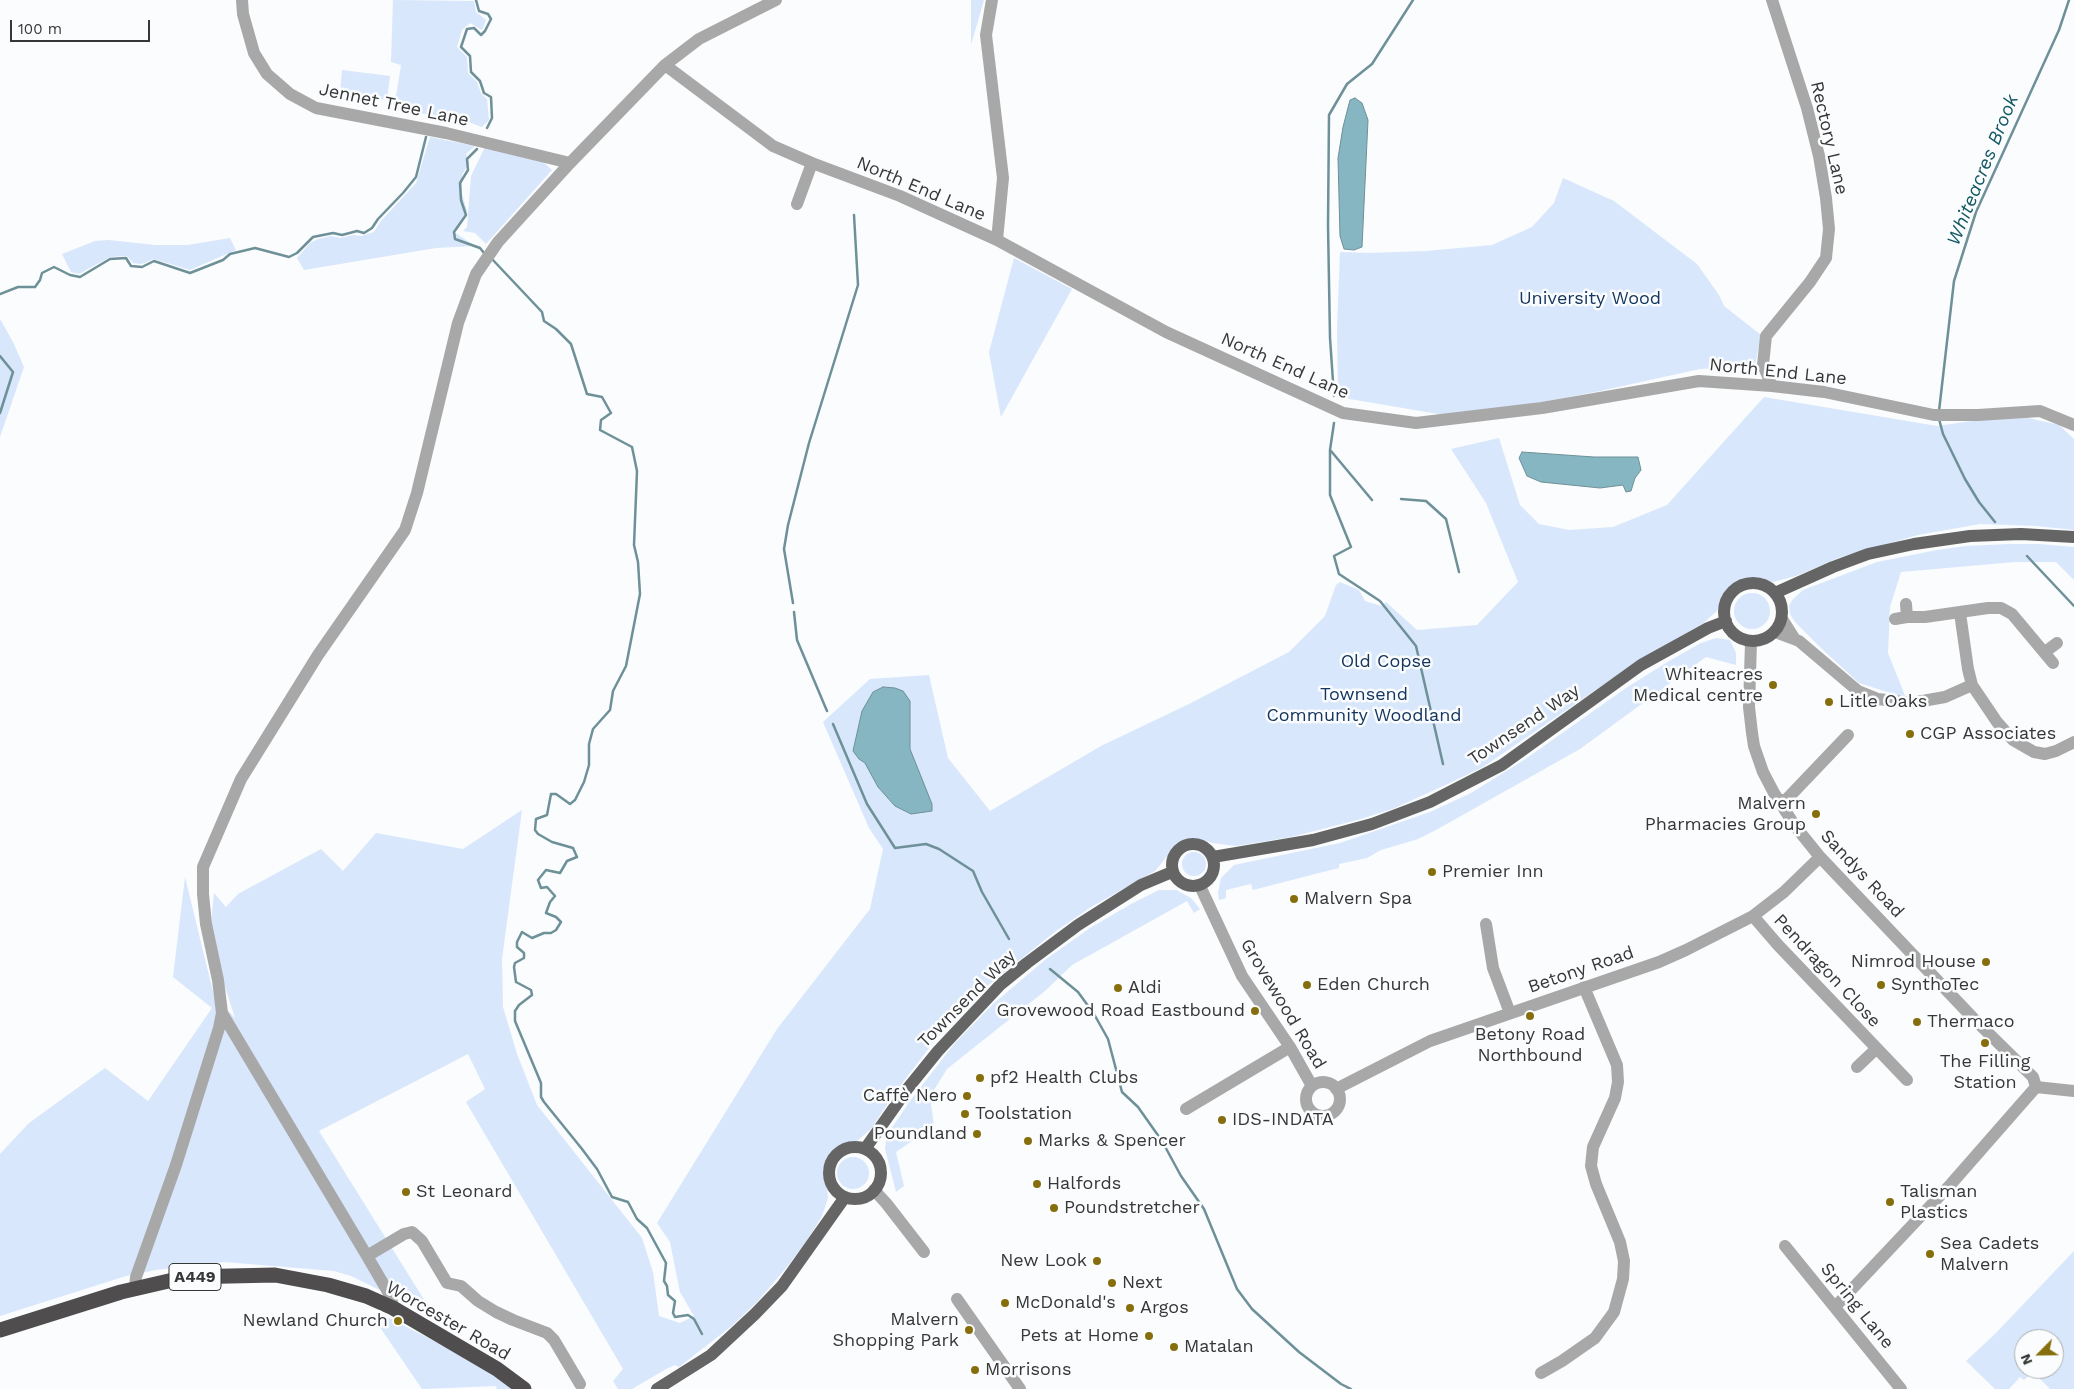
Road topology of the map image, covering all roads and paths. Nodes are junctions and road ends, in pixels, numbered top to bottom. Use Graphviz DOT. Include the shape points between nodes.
graph roads {
  1 [pos="242,0"];
  2 [pos="776,0"];
  3 [pos="992,0"];
  4 [pos="1772,0"];
  5 [pos="665,66"];
  6 [pos="570,163"];
  7 [pos="812,163"];
  8 [pos="797,204"];
  9 [pos="997,240"];
  10 [pos="1763,364"];
  11 [pos="1751,384"];
  12 [pos="1772,386"];
  13 [pos="2074,425"];
  14 [pos="2074,538"];
  15 [pos="1775,593"];
  16 [pos="1903,613"];
  17 [pos="1960,613"];
  18 [pos="1782,619"];
  19 [pos="1726,621"];
  20 [pos="1775,632"];
  21 [pos="1794,638"];
  22 [pos="1751,642"];
  23 [pos="2057,643"];
  24 [pos="2045,652"];
  25 [pos="2053,663"];
  26 [pos="1972,685"];
  27 [pos="1848,736"];
  28 [pos="2074,742"];
  29 [pos="1778,800"];
  30 [pos="1212,857"];
  31 [pos="1820,857"];
  32 [pos="1172,872"];
  33 [pos="1200,886"];
  34 [pos="1753,916"];
  35 [pos="1486,924"];
  36 [pos="1584,987"];
  37 [pos="222,1012"];
  38 [pos="1510,1013"];
  39 [pos="1290,1047"];
  40 [pos="1876,1049"];
  41 [pos="1857,1067"];
  42 [pos="1907,1080"];
  43 [pos="1312,1086"];
  44 [pos="2036,1087"];
  45 [pos="1336,1088"];
  46 [pos="2074,1091"];
  47 [pos="1186,1108"];
  48 [pos="865,1150"];
  49 [pos="874,1190"];
  50 [pos="845,1197"];
  51 [pos="1785,1246"];
  52 [pos="924,1252"];
  53 [pos="367,1256"];
  54 [pos="135,1288"];
  55 [pos="957,1299"];
  56 [pos="1835,1307"];
  57 [pos="393,1308"];
  58 [pos="543,1319"];
  59 [pos="0,1330"];
  60 [pos="547,1333"];
  61 [pos="1541,1372"];
  62 [pos="580,1384"];
  63 [pos="1899,1388"];
  64 [pos="524,1389"];
  65 [pos="657,1389"];
  66 [pos="1020,1389"];
  1 -- 6 [label="street, Jennet Tree Lane" via="254,53 267,74 290,94 316,108 446,133"];
  2 -- 5 [label="street" via="699,39"];
  3 -- 9 [label="street" via="986,34 1003,178"];
  4 -- 10 [label="street, Rectory Lane" via="1807,108 1825,190 1829,229 1826,258 1766,336"];
  5 -- 6 [label="street"];
  5 -- 7 [label="street, North End Lane" via="773,146"];
  6 -- 37 [label="street" via="498,242 476,274 458,323 405,530 318,655 241,779 203,867 206,924"];
  7 -- 8 [label="street"];
  7 -- 9 [label="street, North End Lane" via="900,196"];
  9 -- 11 [label="street, North End Lane" via="1166,332 1343,413 1416,423 1542,408 1699,381"];
  10 -- 11 [label="street"];
  10 -- 12 [label="street, Rectory Lane"];
  11 -- 12 [label="street, North End Lane"];
  12 -- 13 [label="street, North End Lane" via="1824,392 1938,415 2040,411"];
  14 -- 15 [label="main road" via="2022,534 1970,536 1914,544 1859,557"];
  15 -- 18 [label="main road" via="1782,605"];
  15 -- 19 [label="main road" via="1758,584 1739,587 1726,602"];
  16 -- 17 [label="street" via="1925,617"];
  17 -- 24 [label="street" via="2001,608 2012,614"];
  17 -- 26 [label="street"];
  18 -- 20 [label="main road"];
  18 -- 21 [label="street"];
  19 -- 22 [label="main road" via="1731,631"];
  19 -- 30 [label="main road, Townsend Way" via="1641,665 1502,765 1430,802 1372,824 1313,840"];
  20 -- 21 [label="street"];
  20 -- 22 [label="main road" via="1764,640"];
  21 -- 26 [label="street" via="1858,691 1878,700 1911,703 1946,697"];
  22 -- 29 [label="street, Sandys Road" via="1749,707 1753,740 1763,772"];
  23 -- 24 [label="street"];
  24 -- 25 [label="street"];
  26 -- 28 [label="street" via="2013,740 2034,752 2045,754"];
  27 -- 29 [label="street" via="1786,800"];
  29 -- 31 [label="street, Sandys Road"];
  30 -- 32 [label="main road" via="1200,844 1181,846 1174,853"];
  30 -- 33 [label="main road" via="1212,873"];
  31 -- 34 [label="street, Betony Road"];
  31 -- 44 [label="street, Sandys Road" via="2033,1077"];
  32 -- 33 [label="main road" via="1185,885"];
  32 -- 48 [label="main road, Townsend Way" via="1141,885 1078,925 1001,984 908,1088"];
  33 -- 39 [label="street, Grovewood Road" via="1242,976"];
  34 -- 36 [label="street, Betony Road" via="1659,962"];
  34 -- 40 [label="street, Pendragon Close"];
  35 -- 38 [label="street" via="1493,968"];
  36 -- 38 [label="street, Betony Road"];
  36 -- 61 [label="street" via="1617,1065 1616,1098 1593,1147 1591,1166 1620,1242 1623,1279 1614,1312 1595,1338"];
  37 -- 53 [label="street"];
  37 -- 54 [label="street"];
  38 -- 45 [label="street, Betony Road" via="1430,1041"];
  39 -- 43 [label="street, Grovewood Road"];
  39 -- 47 [label="street"];
  40 -- 41 [label="street, Pendragon Close"];
  40 -- 42 [label="street, Pendragon Close"];
  43 -- 45 [label="street" via="1320,1082"];
  43 -- 45 [label="street" via="1308,1091 1307,1105 1322,1116 1336,1110 1339,1096"];
  44 -- 46 [label="street"];
  44 -- 56 [label="street" via="1951,1184"];
  48 -- 49 [label="main road" via="880,1166 880,1179"];
  48 -- 50 [label="main road" via="848,1148 839,1152 830,1165 830,1181 834,1189"];
  49 -- 50 [label="main road" via="859,1199"];
  49 -- 52 [label="street"];
  50 -- 65 [label="main road" via="782,1286 756,1314 711,1355"];
  51 -- 56 [label="street, Spring Lane"];
  53 -- 57 [label="street" via="391,1297"];
  53 -- 60 [label="street" via="412,1232 422,1241 447,1283 460,1286 496,1312"];
  54 -- 57 [label="highway, Worcester Road / A449" via="186,1277 276,1275 328,1285"];
  54 -- 59 [label="highway, Worcester Road / A449"];
  55 -- 66 [label="street"];
  56 -- 63 [label="street, Spring Lane"];
  57 -- 64 [label="highway, Worcester Road / A449" via="497,1369"];
  58 -- 60 [label="street"];
  60 -- 62 [label="street"];
}
